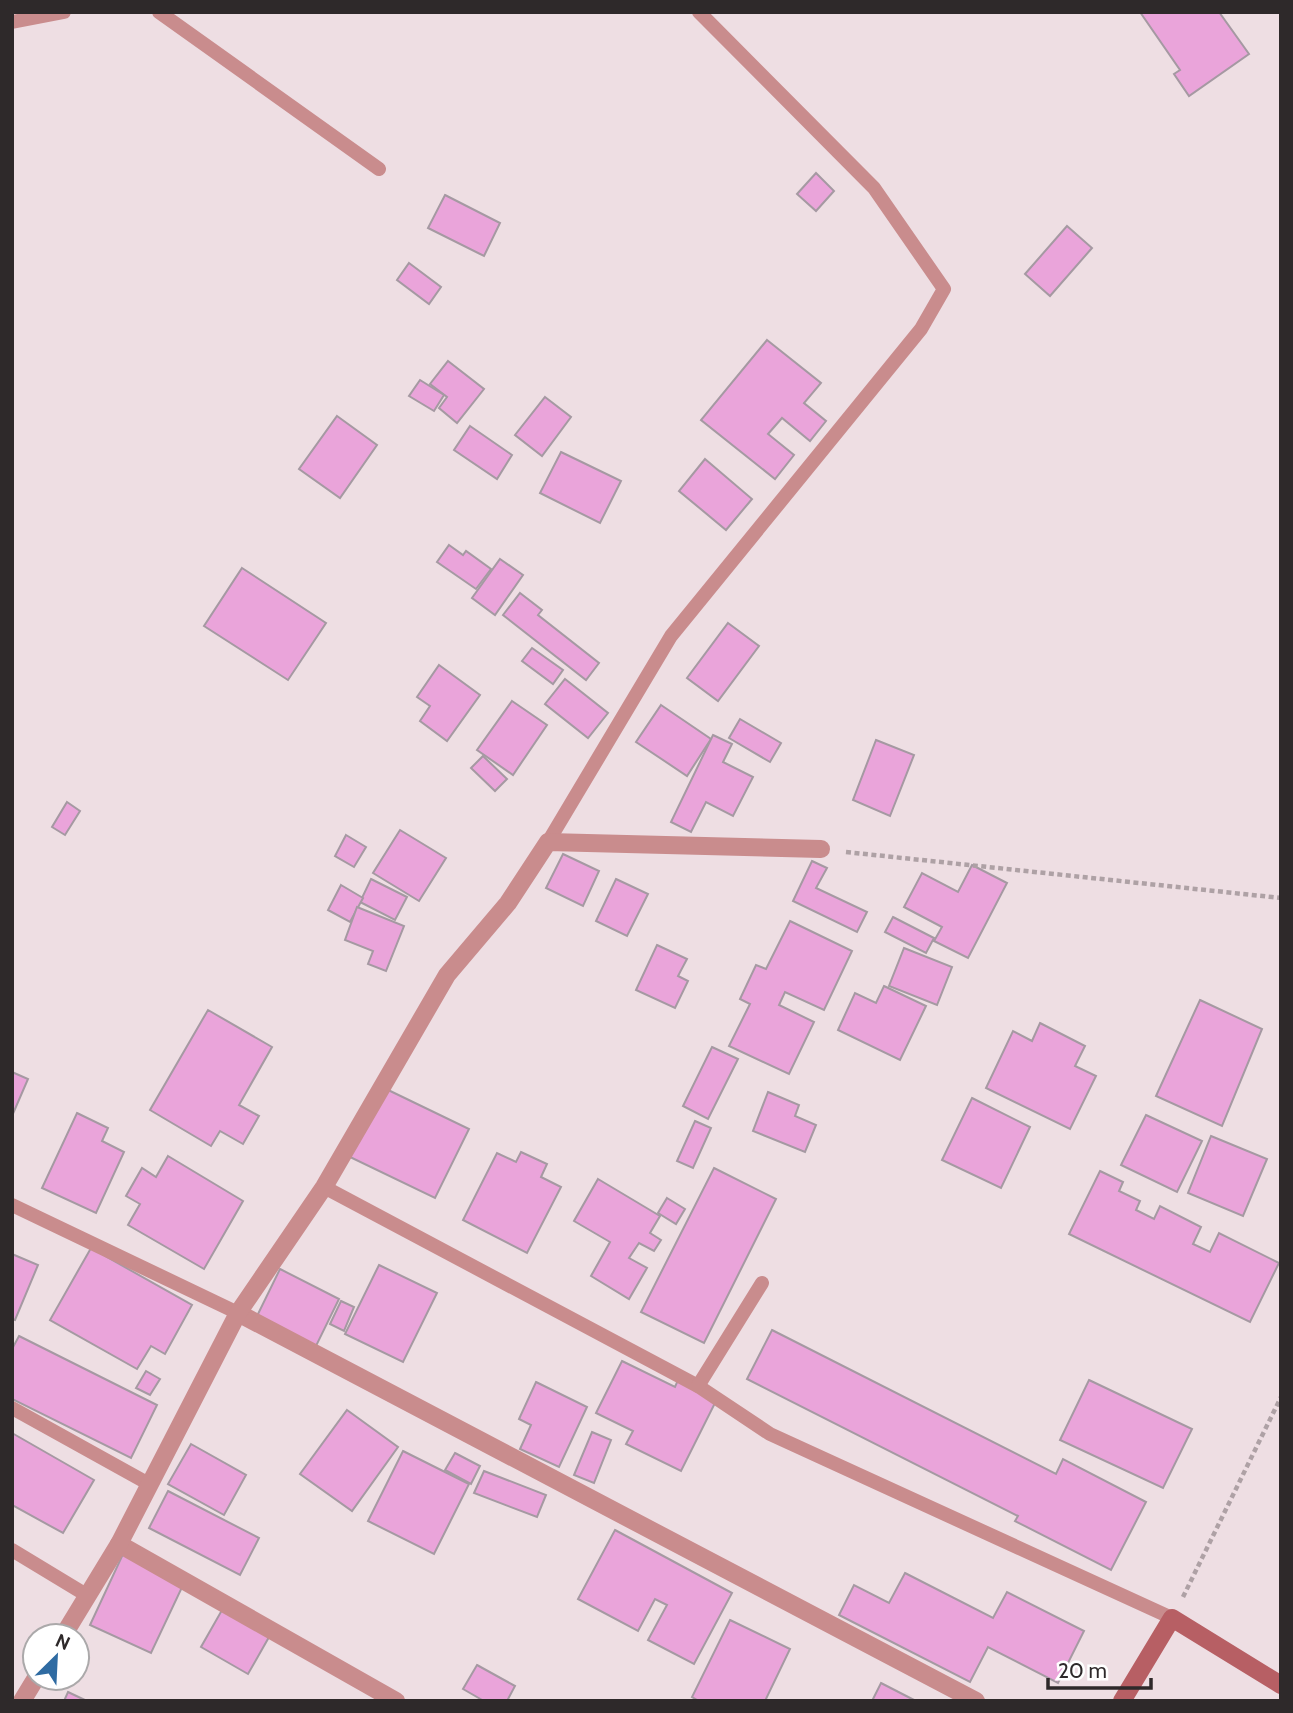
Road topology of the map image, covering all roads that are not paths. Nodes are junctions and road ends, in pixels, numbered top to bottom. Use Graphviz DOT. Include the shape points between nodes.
graph roads {
  1 [pos="64,12"];
  2 [pos="159,12"];
  3 [pos="699,12"];
  4 [pos="12,22"];
  5 [pos="379,169"];
  6 [pos="548,842"];
  7 [pos="821,849"];
  8 [pos="324,1187"];
  9 [pos="12,1205"];
  10 [pos="762,1283"];
  11 [pos="238,1313"];
  12 [pos="698,1386"];
  13 [pos="12,1408"];
  14 [pos="149,1484"];
  15 [pos="118,1544"];
  16 [pos="12,1550"];
  17 [pos="88,1596"];
  18 [pos="1172,1618"];
  19 [pos="72,1622"];
  20 [pos="1281,1685"];
  21 [pos="396,1701"];
  22 [pos="976,1701"];
  23 [pos="1122,1701"];
  1 -- 4 [label="lane"];
  2 -- 5 [label="lane"];
  3 -- 6 [label="lane" via="874,188 944,289 921,329 671,636"];
  6 -- 7 [label="street"];
  6 -- 8 [label="street" via="508,903 447,975"];
  8 -- 11 [label="street"];
  8 -- 12 [label="lane"];
  9 -- 11 [label="lane"];
  10 -- 12 [label="lane"];
  11 -- 14 [label="street"];
  11 -- 22 [label="street"];
  12 -- 18 [label="lane" via="770,1434"];
  13 -- 14 [label="lane"];
  14 -- 15 [label="street"];
  15 -- 17 [label="street"];
  15 -- 21 [label="street"];
  16 -- 17 [label="lane"];
  17 -- 19 [label="street"];
  18 -- 20 [label="main road"];
  18 -- 23 [label="main road"];
}
